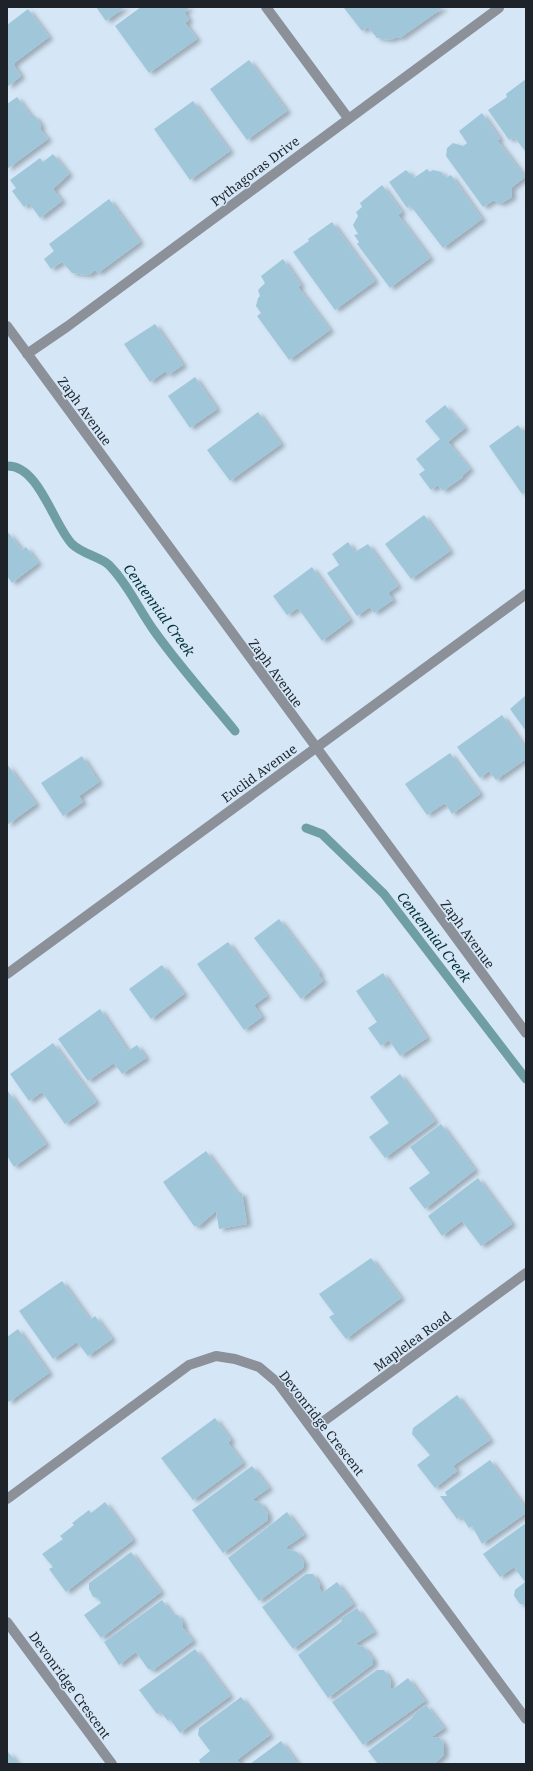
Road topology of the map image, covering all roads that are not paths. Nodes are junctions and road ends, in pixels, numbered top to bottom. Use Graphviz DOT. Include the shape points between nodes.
graph roads {
  1 [pos="266,7"];
  2 [pos="499,8"];
  3 [pos="348,118"];
  4 [pos="7,326"];
  5 [pos="27,354"];
  6 [pos="526,594"];
  7 [pos="315,748"];
  8 [pos="7,974"];
  9 [pos="526,1033"];
  10 [pos="526,1273"];
  11 [pos="313,1429"];
  12 [pos="7,1499"];
  13 [pos="7,1622"];
  14 [pos="526,1719"];
  15 [pos="112,1764"];
  1 -- 3 [label="street"];
  2 -- 3 [label="street, Pythagoras Drive"];
  3 -- 5 [label="street, Pythagoras Drive"];
  4 -- 5 [label="street, Zaph Avenue"];
  5 -- 7 [label="street, Zaph Avenue"];
  6 -- 7 [label="street, Euclid Avenue"];
  7 -- 8 [label="street, Euclid Avenue"];
  7 -- 9 [label="street, Zaph Avenue"];
  10 -- 11 [label="street, Maplelea Road"];
  11 -- 12 [label="street, Devonridge Crescent" via="278,1383 259,1367 216,1356 189,1365"];
  11 -- 14 [label="street, Devonridge Crescent"];
  13 -- 15 [label="street, Devonridge Crescent"];
}
